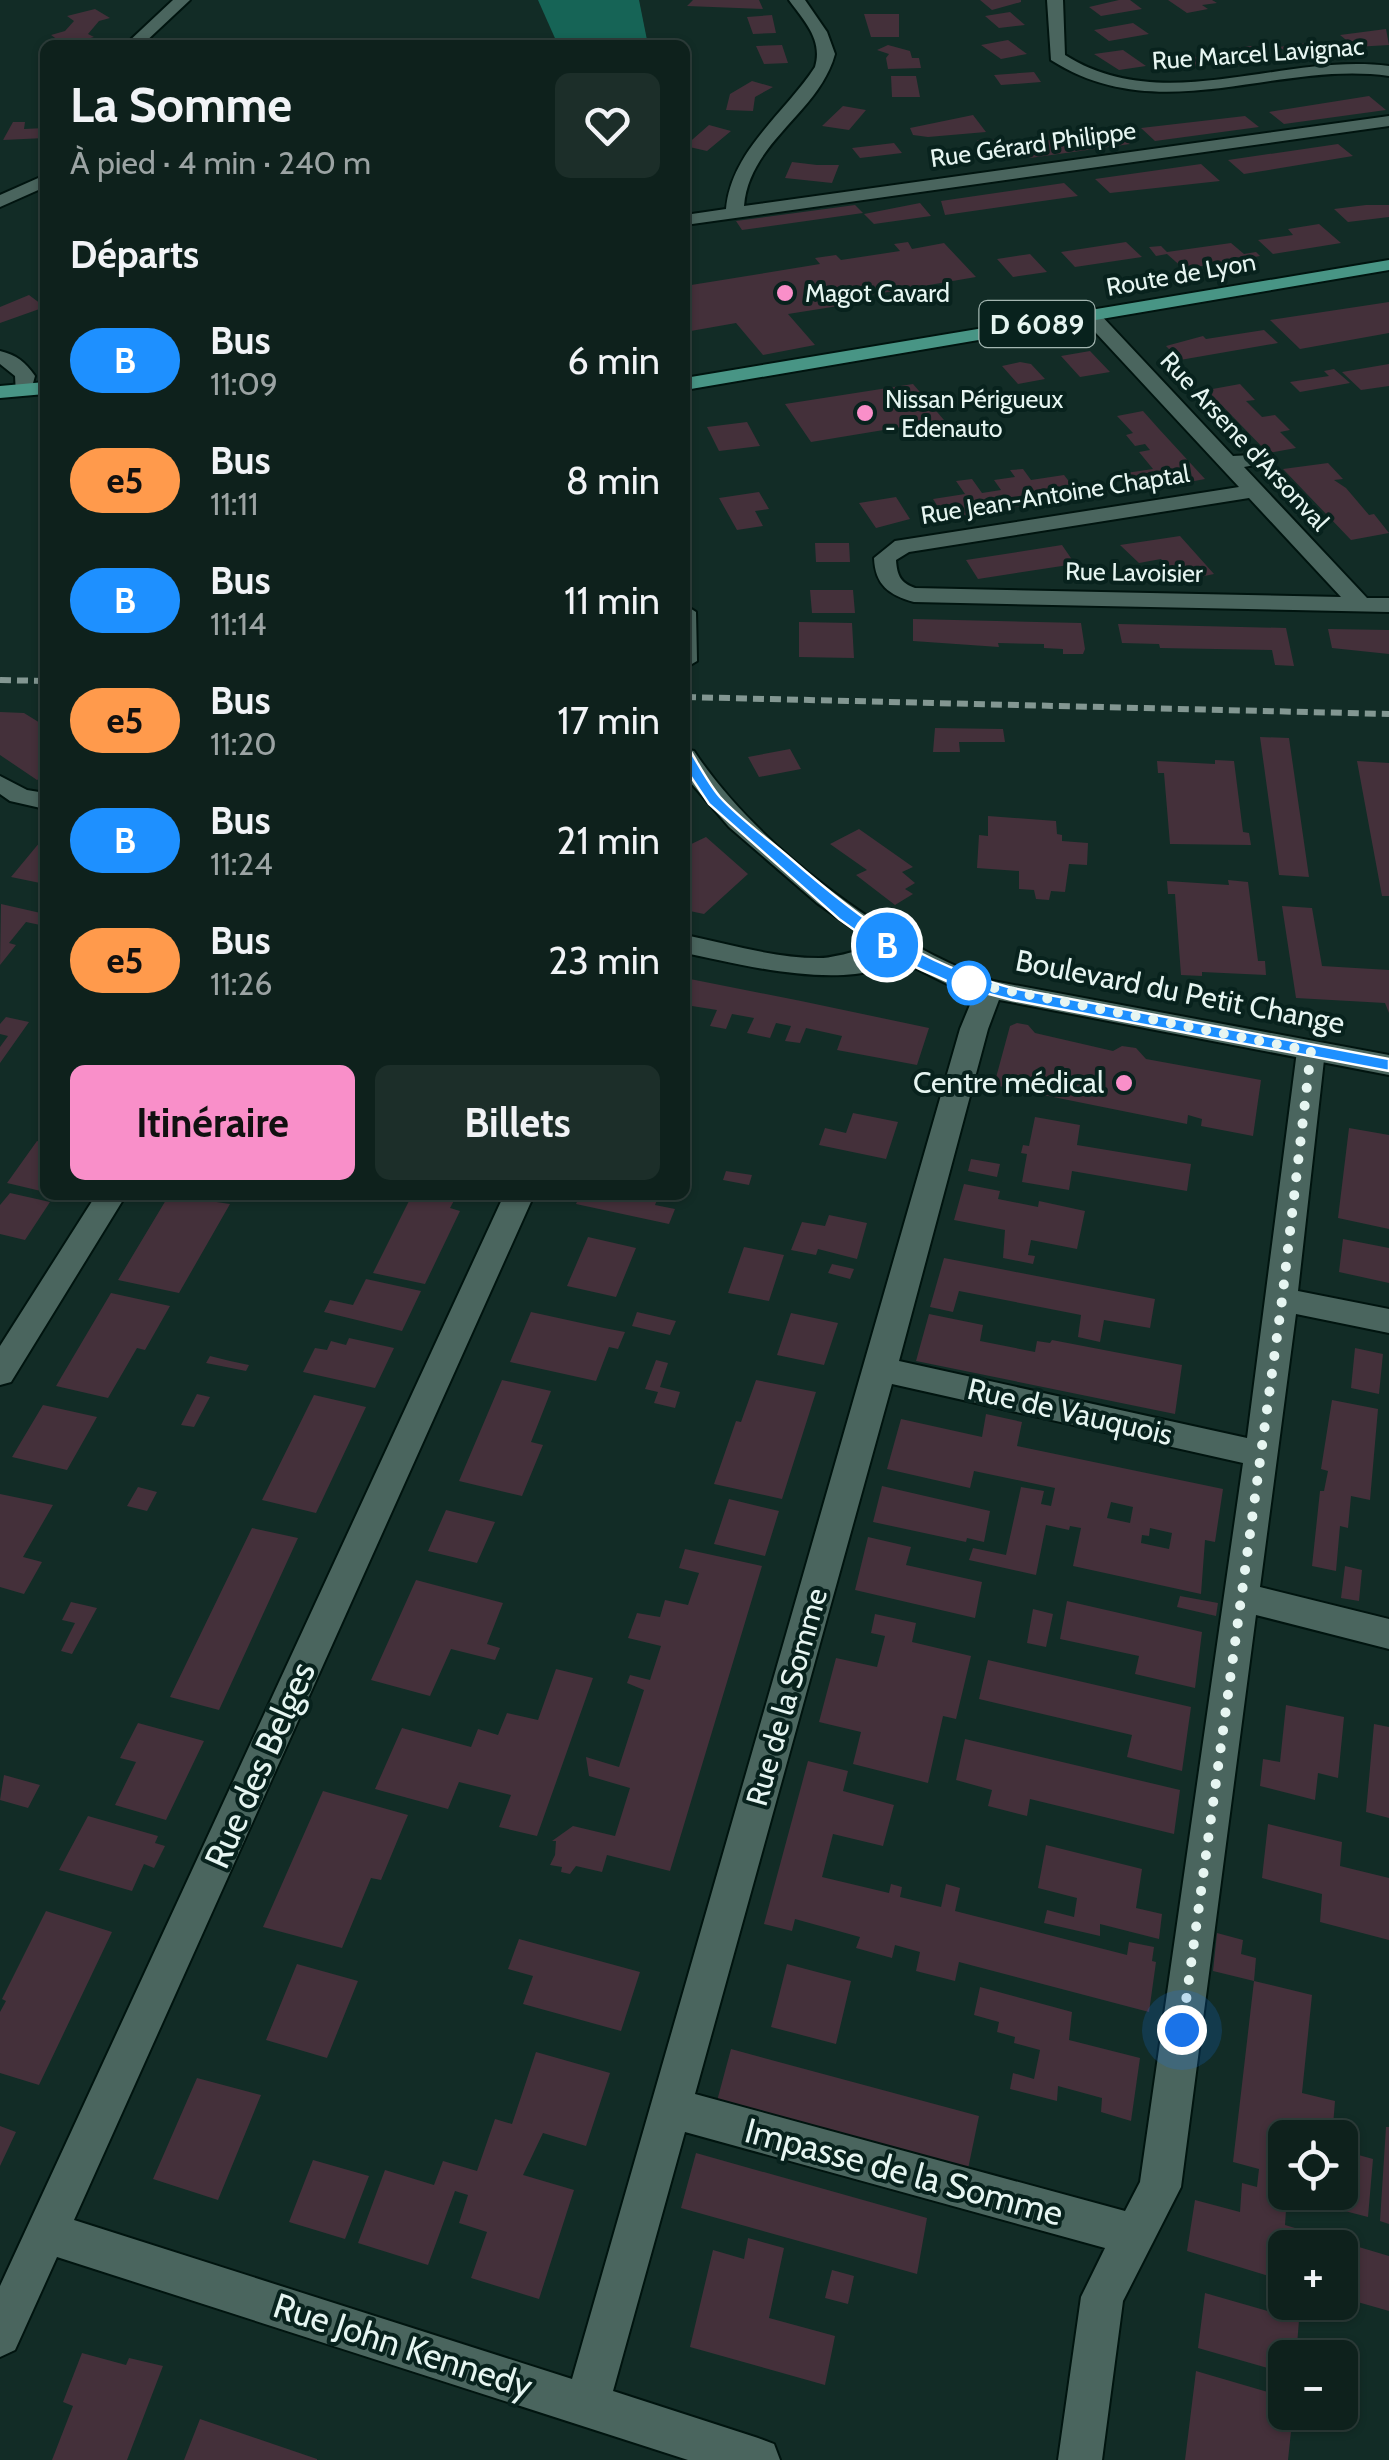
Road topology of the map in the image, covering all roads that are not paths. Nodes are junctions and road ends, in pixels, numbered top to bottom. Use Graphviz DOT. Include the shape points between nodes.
graph roads {
  1 [pos="182,0"];
  2 [pos="797,0"];
  3 [pos="1055,0"];
  4 [pos="138,40"];
  5 [pos="1389,71"];
  6 [pos="1389,84"];
  7 [pos="1389,121"];
  8 [pos="40,182"];
  9 [pos="0,202"];
  10 [pos="735,211"];
  11 [pos="690,219"];
  12 [pos="1389,265"];
  13 [pos="1090,315"];
  14 [pos="0,357"];
  15 [pos="690,383"];
  16 [pos="34,389"];
  17 [pos="0,392"];
  18 [pos="1264,458"];
  19 [pos="1228,464"];
  20 [pos="1254,492"];
  21 [pos="885,576"];
  22 [pos="1360,604"];
  23 [pos="1389,605"];
  24 [pos="690,765"];
  25 [pos="9,789"];
  26 [pos="40,799"];
  27 [pos="0,818"];
  28 [pos="690,945"];
  29 [pos="894,950"];
  30 [pos="989,989"];
  31 [pos="1311,1051"];
  32 [pos="1389,1065"];
  33 [pos="108,1200"];
  34 [pos="517,1200"];
  35 [pos="1282,1300"];
  36 [pos="1389,1321"];
  37 [pos="880,1369"];
  38 [pos="0,1373"];
  39 [pos="1261,1454"];
  40 [pos="1242,1598"];
  41 [pos="1389,1634"];
  42 [pos="671,2108"];
  43 [pos="47,2233"];
  44 [pos="1136,2235"];
  45 [pos="0,2336"];
  46 [pos="587,2405"];
  47 [pos="758,2460"];
  48 [pos="1080,2460"];
  1 -- 4 [label="street"];
  2 -- 10 [label="street" via="828,57 738,184"];
  3 -- 5 [label="street, Rue Marcel Lavignac" via="1058,57 1099,80 1167,87 1360,66"];
  5 -- 6 [label="street, Rue Marcel Lavignac" via="1383,75"];
  7 -- 10 [label="street, Rue Gérard Philippe"];
  8 -- 9 [label="street"];
  10 -- 11 [label="street, Rue Gérard Philippe"];
  12 -- 13 [label="main road, Route de Lyon / D 6089"];
  13 -- 15 [label="main road, Route de Lyon / D 6089"];
  13 -- 19 [label="street, Rue Arsene d'Arsonval"];
  14 -- 16 [label="street" via="17,365"];
  16 -- 17 [label="main road"];
  18 -- 19 [label="street"];
  19 -- 20 [label="street, Rue Arsene d'Arsonval"];
  20 -- 21 [label="street, Rue Jean-Antoine Chaptal" via="903,546 885,558"];
  20 -- 22 [label="street, Rue Arsene d'Arsonval"];
  21 -- 22 [label="street, Rue Lavoisier" via="897,591 914,594"];
  22 -- 23 [label="street, Rue Lavoisier"];
  24 -- 29 [label="street, Boulevard du Petit Change" via="724,809"];
  25 -- 26 [label="street"];
  25 -- 27 [label="street"];
  28 -- 29 [label="street" via="822,969 872,962"];
  29 -- 30 [label="street, Boulevard du Petit Change"];
  30 -- 31 [label="street, Boulevard du Petit Change"];
  30 -- 37 [label="street, Rue de la Somme"];
  31 -- 32 [label="street, Boulevard du Petit Change"];
  31 -- 35 [label="street"];
  33 -- 38 [label="street"];
  34 -- 43 [label="street, Rue des Belges"];
  35 -- 36 [label="street"];
  35 -- 39 [label="street"];
  37 -- 39 [label="street, Rue de Vauquois"];
  37 -- 42 [label="street, Rue de la Somme"];
  39 -- 40 [label="street"];
  40 -- 41 [label="street"];
  40 -- 44 [label="street" via="1160,2187"];
  42 -- 44 [label="street, Impasse de la Somme"];
  42 -- 46 [label="street, Rue de la Somme"];
  43 -- 45 [label="street, Rue des Belges"];
  43 -- 46 [label="street, Rue John Kennedy"];
  44 -- 48 [label="street" via="1102,2297"];
  46 -- 47 [label="street, Rue John Kennedy"];
}
